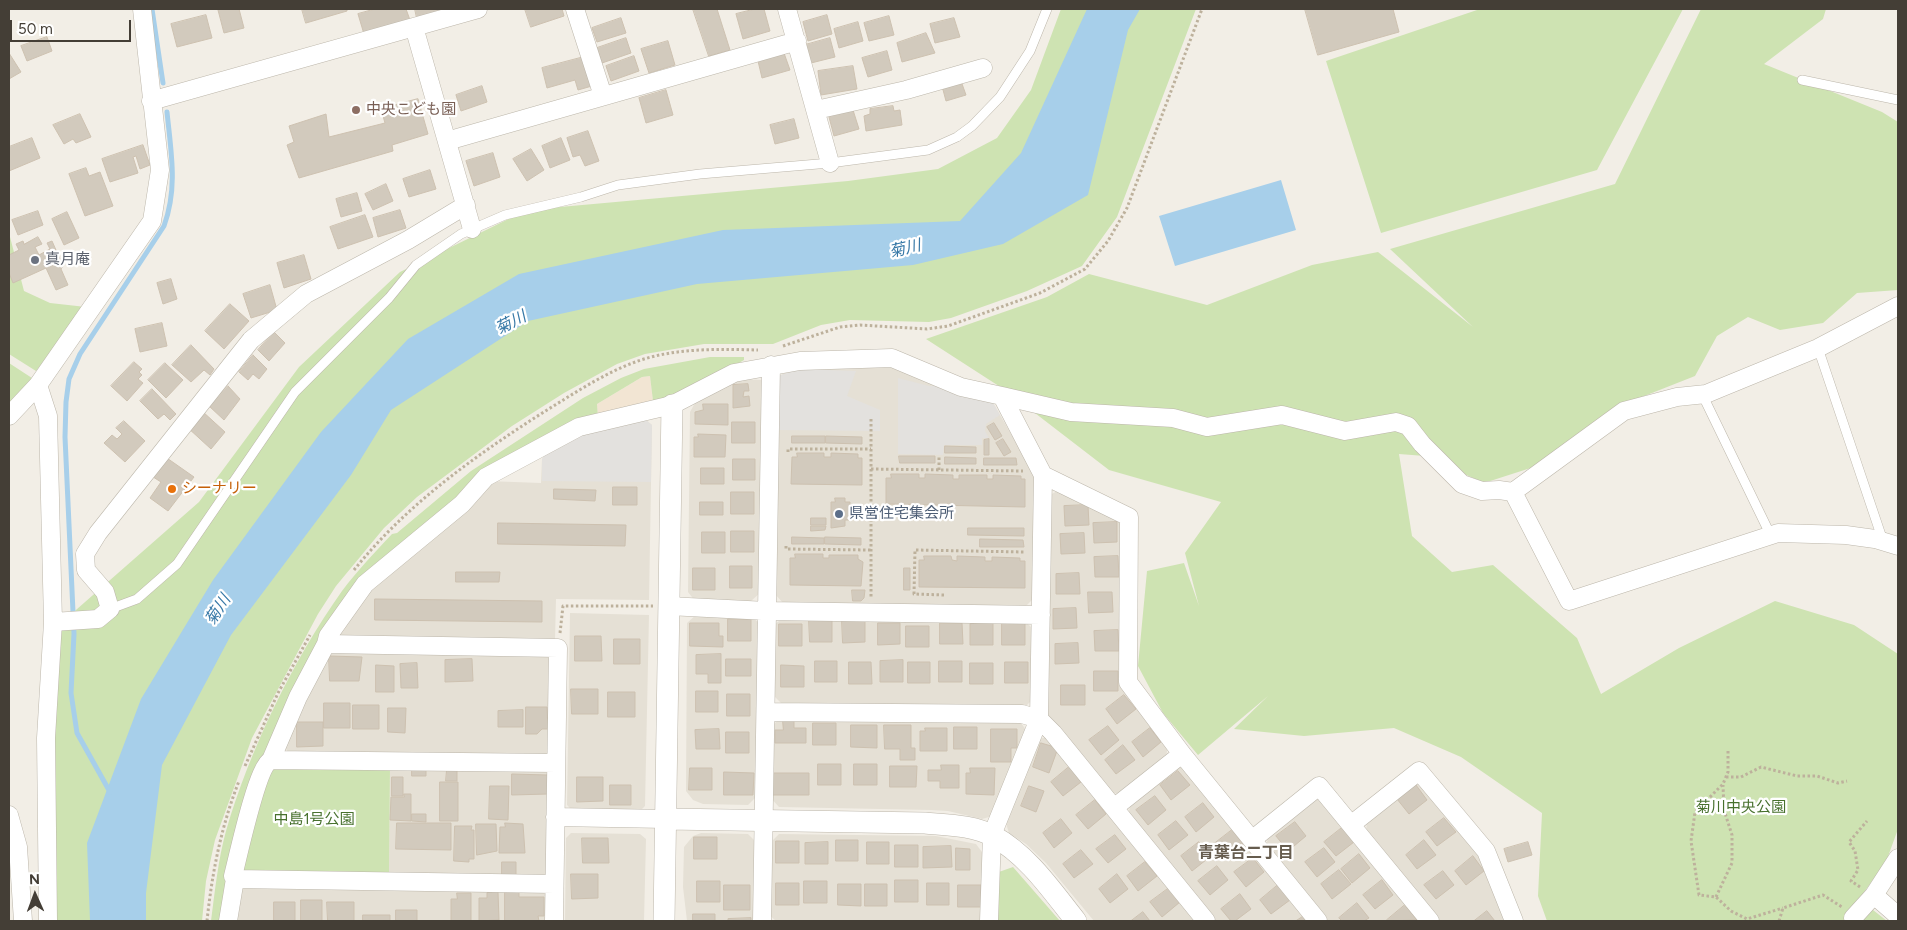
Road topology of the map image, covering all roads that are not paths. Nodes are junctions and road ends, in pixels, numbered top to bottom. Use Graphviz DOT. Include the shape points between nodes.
graph roads {
  1 [pos="142,9"];
  2 [pos="575,9"];
  3 [pos="787,9"];
  4 [pos="1048,9"];
  5 [pos="467,10"];
  6 [pos="414,27"];
  7 [pos="797,40"];
  8 [pos="983,68"];
  9 [pos="1802,80"];
  10 [pos="603,96"];
  11 [pos="1898,100"];
  12 [pos="151,101"];
  13 [pos="816,110"];
  14 [pos="447,141"];
  15 [pos="830,163"];
  16 [pos="466,205"];
  17 [pos="472,229"];
  18 [pos="1898,306"];
  19 [pos="1818,348"];
  20 [pos="772,365"];
  21 [pos="38,385"];
  22 [pos="1701,394"];
  23 [pos="1002,396"];
  24 [pos="672,405"];
  25 [pos="9,416"];
  26 [pos="1036,473"];
  27 [pos="1513,492"];
  28 [pos="1771,536"];
  29 [pos="1890,544"];
  30 [pos="668,606"];
  31 [pos="110,609"];
  32 [pos="767,611"];
  33 [pos="1041,615"];
  34 [pos="53,622"];
  35 [pos="326,644"];
  36 [pos="766,712"];
  37 [pos="1039,719"];
  38 [pos="1182,754"];
  39 [pos="271,760"];
  40 [pos="556,763"];
  41 [pos="1115,807"];
  42 [pos="9,815"];
  43 [pos="555,817"];
  44 [pos="666,819"];
  45 [pos="763,821"];
  46 [pos="1352,824"];
  47 [pos="992,835"];
  48 [pos="1253,839"];
  49 [pos="1898,858"];
  50 [pos="235,879"];
  51 [pos="554,884"];
  52 [pos="1874,895"];
  53 [pos="18,913"];
  54 [pos="1898,916"];
  55 [pos="1853,918"];
  56 [pos="48,921"];
  57 [pos="228,921"];
  58 [pos="554,921"];
  59 [pos="664,921"];
  60 [pos="762,921"];
  61 [pos="990,921"];
  62 [pos="1076,921"];
  63 [pos="1206,921"];
  64 [pos="1318,921"];
  65 [pos="1430,921"];
  66 [pos="1514,921"];
  1 -- 12 [label="street"];
  2 -- 10 [label="street"];
  3 -- 7 [label="street"];
  4 -- 15 [label="lane" via="1030,51 1000,96 957,137 928,150"];
  5 -- 6 [label="street"];
  6 -- 12 [label="street"];
  6 -- 14 [label="street"];
  7 -- 10 [label="street"];
  7 -- 13 [label="street"];
  8 -- 13 [label="street" via="906,90"];
  9 -- 11 [label="lane"];
  10 -- 14 [label="street"];
  12 -- 21 [label="street" via="160,170 152,221"];
  13 -- 15 [label="street"];
  14 -- 16 [label="street"];
  15 -- 17 [label="lane" via="618,184 581,197 505,215"];
  16 -- 17 [label="street"];
  16 -- 31 [label="street" via="306,294 251,340 98,533 85,554 86,570 104,592"];
  17 -- 31 [label="lane" via="416,266 390,298 295,392 177,564 137,599"];
  18 -- 19 [label="street"];
  19 -- 22 [label="street"];
  19 -- 29 [label="lane"];
  20 -- 23 [label="street" via="800,360 892,358 961,387"];
  20 -- 24 [label="street" via="734,373"];
  20 -- 32 [label="street"];
  21 -- 25 [label="street"];
  21 -- 34 [label="street" via="48,416"];
  22 -- 27 [label="street" via="1624,411"];
  22 -- 28 [label="lane"];
  23 -- 26 [label="street"];
  23 -- 27 [label="street" via="1071,412 1173,418 1207,427 1282,415 1344,431 1396,422 1408,426 1462,484 1482,491"];
  24 -- 30 [label="street"];
  24 -- 35 [label="street" via="579,427 486,476 462,504 365,584 328,636"];
  26 -- 33 [label="street"];
  26 -- 38 [label="street" via="1129,517 1128,682"];
  27 -- 28 [label="street" via="1569,601"];
  28 -- 29 [label="street" via="1825,533"];
  30 -- 32 [label="street"];
  30 -- 44 [label="street"];
  31 -- 34 [label="street" via="98,619"];
  32 -- 33 [label="street"];
  32 -- 36 [label="street"];
  33 -- 37 [label="street"];
  34 -- 56 [label="street" via="46,738"];
  35 -- 39 [label="street" via="298,697"];
  35 -- 40 [label="street" via="558,648"];
  36 -- 37 [label="street" via="1022,714"];
  36 -- 45 [label="street"];
  37 -- 41 [label="street"];
  37 -- 47 [label="street"];
  38 -- 41 [label="street"];
  38 -- 48 [label="street"];
  39 -- 40 [label="street"];
  39 -- 50 [label="street" via="266,762 258,783 233,876"];
  40 -- 43 [label="street"];
  41 -- 63 [label="street"];
  42 -- 53 [label="street" via="18,847"];
  43 -- 44 [label="street"];
  43 -- 51 [label="street"];
  44 -- 45 [label="street"];
  44 -- 59 [label="street"];
  45 -- 47 [label="street" via="925,823 962,827"];
  45 -- 60 [label="street"];
  46 -- 48 [label="street" via="1320,786"];
  46 -- 65 [label="street"];
  46 -- 66 [label="street" via="1419,771 1486,851"];
  47 -- 61 [label="street"];
  47 -- 62 [label="street" via="1037,872"];
  48 -- 64 [label="street"];
  49 -- 52 [label="street"];
  50 -- 51 [label="street"];
  50 -- 57 [label="street"];
  51 -- 58 [label="street"];
  52 -- 54 [label="street"];
  52 -- 55 [label="street"];
}
